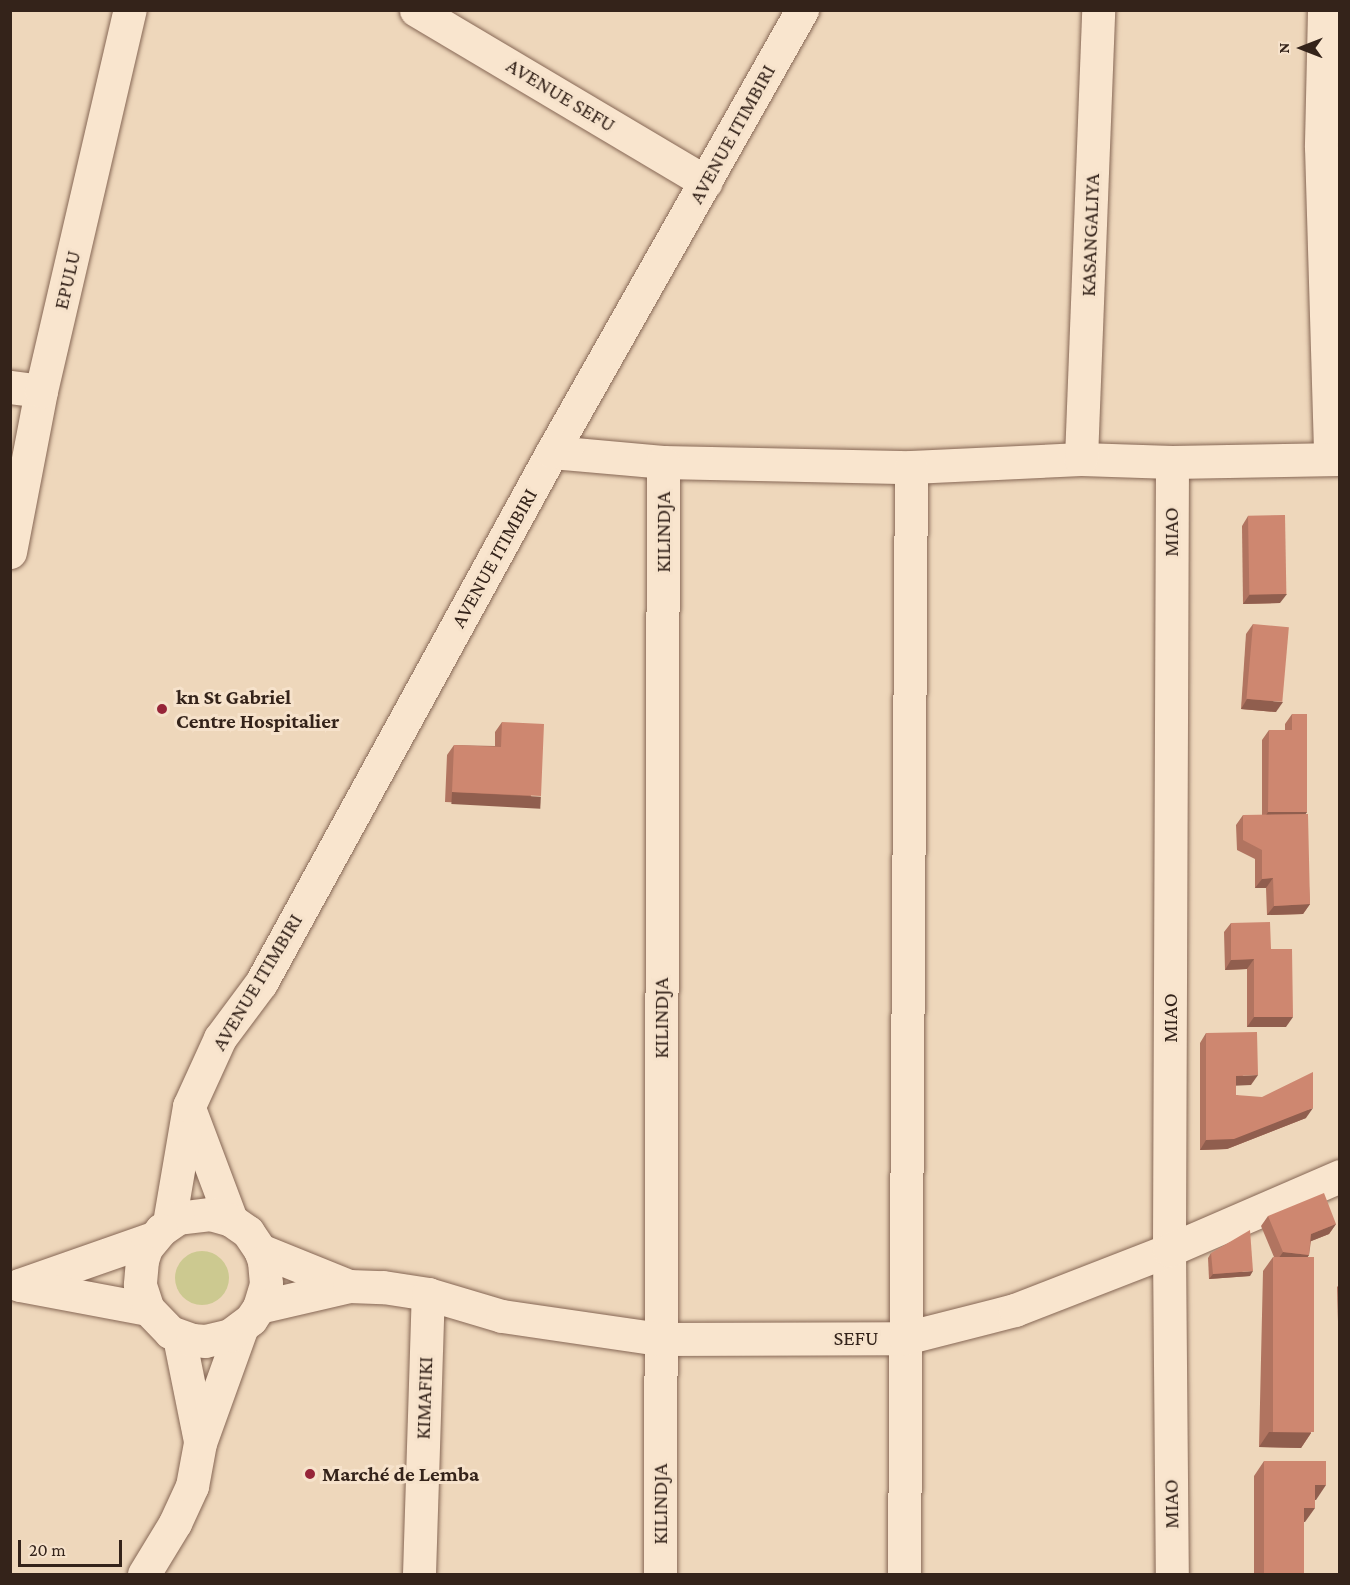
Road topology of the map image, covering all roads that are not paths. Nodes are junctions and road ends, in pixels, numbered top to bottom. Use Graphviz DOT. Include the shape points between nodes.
graph roads {
  1 [pos="130,10"];
  2 [pos="416,10"];
  3 [pos="801,10"];
  4 [pos="1098,10"];
  5 [pos="1324,10"];
  6 [pos="706,182"];
  7 [pos="26,389"];
  8 [pos="552,452"];
  9 [pos="1081,459"];
  10 [pos="1335,459"];
  11 [pos="663,462"];
  12 [pos="1172,462"];
  13 [pos="911,467"];
  14 [pos="10,552"];
  15 [pos="189,1106"];
  16 [pos="1340,1176"];
  17 [pos="231,1220"];
  18 [pos="161,1230"];
  19 [pos="260,1250"];
  20 [pos="1169,1250"];
  21 [pos="15,1283"];
  22 [pos="348,1286"];
  23 [pos="428,1294"];
  24 [pos="148,1309"];
  25 [pos="250,1318"];
  26 [pos="179,1337"];
  27 [pos="905,1338"];
  28 [pos="660,1339"];
  29 [pos="200,1443"];
  30 [pos="144,1575"];
  31 [pos="419,1575"];
  32 [pos="660,1575"];
  33 [pos="904,1575"];
  34 [pos="1172,1575"];
  1 -- 7 [label="street, EPULU"];
  2 -- 6 [label="street, AVENUE SEFU"];
  3 -- 6 [label="street, AVENUE ITIMBIRI"];
  4 -- 9 [label="street, KASANGALIYA"];
  5 -- 10 [label="street" via="1321,147"];
  6 -- 8 [label="street, AVENUE ITIMBIRI"];
  7 -- 14 [label="street, EPULU"];
  8 -- 11 [label="street"];
  8 -- 15 [label="street, AVENUE ITIMBIRI" via="261,983 220,1038"];
  9 -- 12 [label="street"];
  9 -- 13 [label="street"];
  10 -- 12 [label="street"];
  11 -- 13 [label="street"];
  11 -- 28 [label="street, KILINDJA"];
  12 -- 20 [label="street, MIAO"];
  13 -- 27 [label="street"];
  15 -- 17 [label="street"];
  15 -- 18 [label="street, AVENUE ITIMBIRI"];
  16 -- 20 [label="street, SEFU"];
  17 -- 18 [label="street" via="199,1214"];
  17 -- 19 [label="street" via="248,1232"];
  18 -- 21 [label="street"];
  18 -- 24 [label="street" via="146,1248 140,1272 141,1291"];
  19 -- 22 [label="street"];
  19 -- 25 [label="street" via="267,1272 264,1296"];
  20 -- 27 [label="street, SEFU" via="1015,1310"];
  20 -- 34 [label="street, MIAO"];
  21 -- 24 [label="street"];
  22 -- 23 [label="street, SEFU"];
  22 -- 25 [label="street"];
  23 -- 28 [label="street, SEFU" via="502,1316"];
  23 -- 31 [label="street, KIMAFIKI"];
  24 -- 26 [label="street" via="161,1326"];
  25 -- 26 [label="street" via="211,1341"];
  25 -- 29 [label="street"];
  26 -- 29 [label="street"];
  27 -- 28 [label="street, SEFU"];
  27 -- 33 [label="street"];
  28 -- 32 [label="street, KILINDJA"];
  29 -- 30 [label="street" via="192,1486 176,1523"];
}
